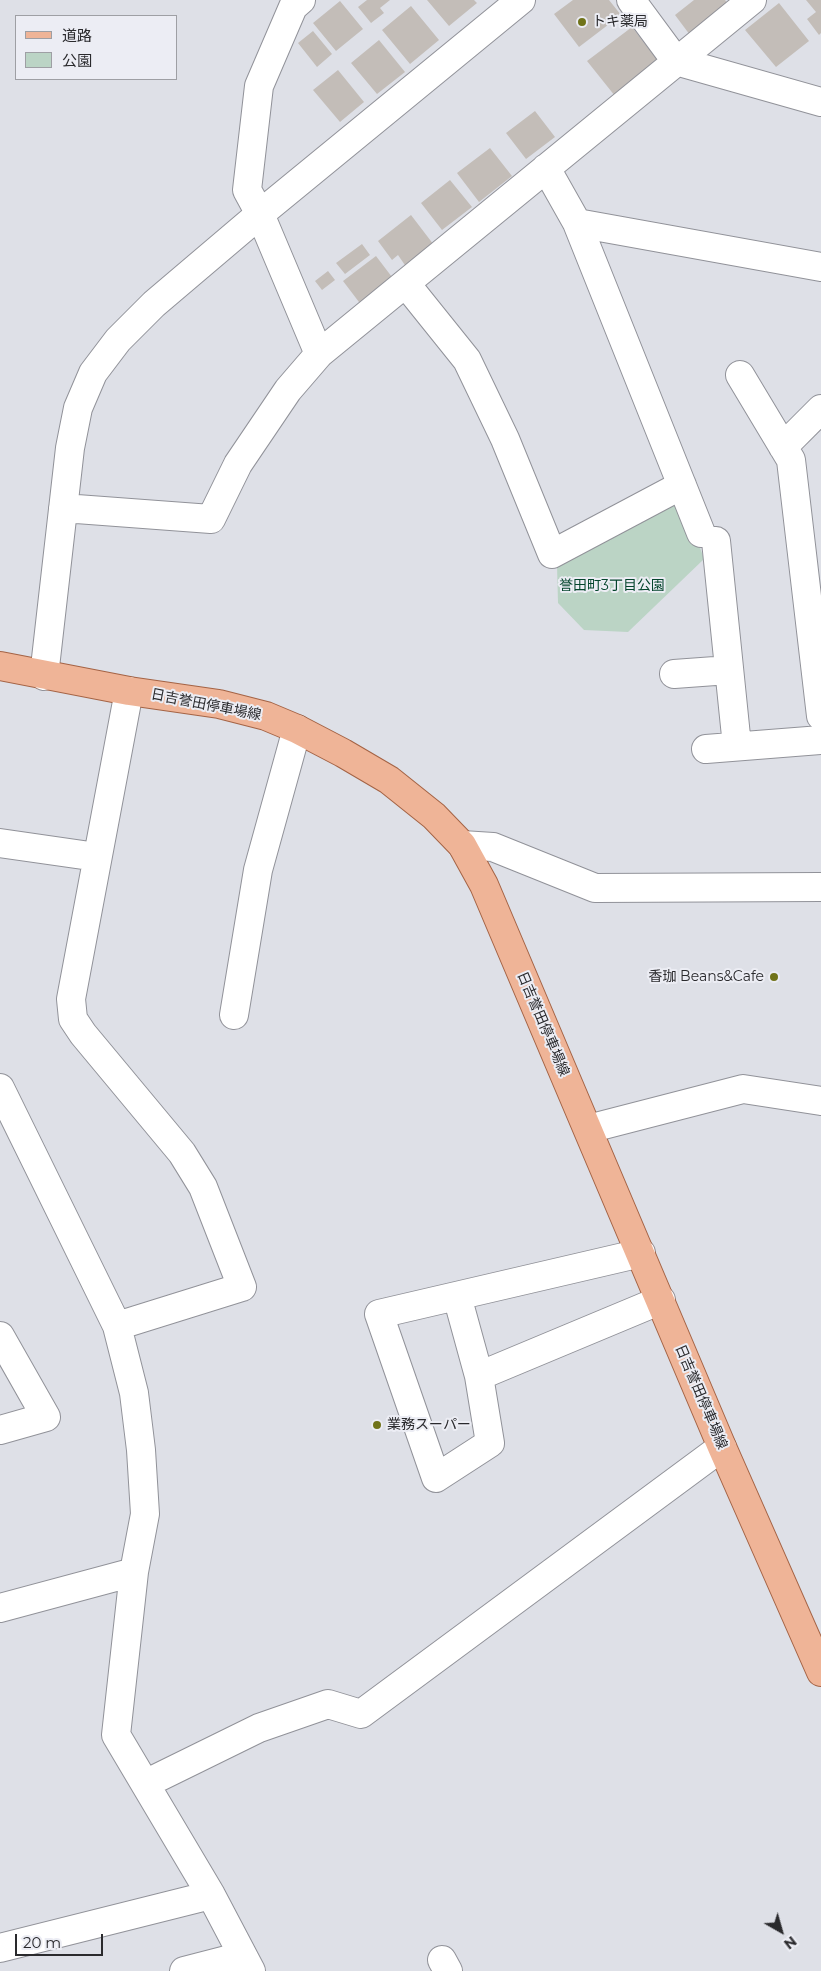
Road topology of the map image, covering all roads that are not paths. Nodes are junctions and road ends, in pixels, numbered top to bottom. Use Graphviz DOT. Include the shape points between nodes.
graph roads {
  1 [pos="301,0"];
  2 [pos="521,0"];
  3 [pos="631,0"];
  4 [pos="752,0"];
  5 [pos="676,61"];
  6 [pos="821,102"];
  7 [pos="546,168"];
  8 [pos="260,214"];
  9 [pos="577,223"];
  10 [pos="821,267"];
  11 [pos="406,284"];
  12 [pos="319,354"];
  13 [pos="740,375"];
  14 [pos="821,409"];
  15 [pos="783,447"];
  16 [pos="682,485"];
  17 [pos="64,508"];
  18 [pos="0,666"];
  19 [pos="729,670"];
  20 [pos="674,674"];
  21 [pos="44,676"];
  22 [pos="129,691"];
  23 [pos="821,716"];
  24 [pos="297,729"];
  25 [pos="821,740"];
  26 [pos="737,746"];
  27 [pos="706,749"];
  28 [pos="0,843"];
  29 [pos="462,845"];
  30 [pos="97,857"];
  31 [pos="821,887"];
  32 [pos="234,1015"];
  33 [pos="0,1088"];
  34 [pos="821,1101"];
  35 [pos="588,1129"];
  36 [pos="641,1253"];
  37 [pos="457,1296"];
  38 [pos="661,1300"];
  39 [pos="117,1326"];
  40 [pos="0,1336"];
  41 [pos="479,1376"];
  42 [pos="0,1430"];
  43 [pos="722,1447"];
  44 [pos="134,1572"];
  45 [pos="0,1608"];
  46 [pos="821,1672"];
  47 [pos="145,1784"];
  48 [pos="211,1895"];
  49 [pos="0,1948"];
  50 [pos="247,1964"];
  51 [pos="184,1971"];
  1 -- 8 [label="street" via="293,7 258,86 247,190"];
  2 -- 8 [label="street"];
  3 -- 5 [label="street"];
  4 -- 5 [label="street"];
  5 -- 6 [label="street"];
  5 -- 7 [label="street"];
  7 -- 9 [label="street"];
  7 -- 11 [label="street"];
  8 -- 12 [label="street"];
  8 -- 17 [label="street" via="154,304 118,340 93,373 78,408"];
  9 -- 10 [label="street"];
  9 -- 16 [label="street"];
  11 -- 12 [label="street"];
  11 -- 16 [label="street" via="467,360 505,439 552,554"];
  12 -- 17 [label="street" via="288,390 238,464 211,519"];
  13 -- 15 [label="street"];
  14 -- 15 [label="street"];
  15 -- 23 [label="street" via="791,460"];
  16 -- 19 [label="street" via="708,537"];
  17 -- 21 [label="street"];
  18 -- 21 [label="main road, 日吉誉田停車場線"];
  19 -- 20 [label="street"];
  19 -- 26 [label="street"];
  21 -- 22 [label="main road, 日吉誉田停車場線"];
  22 -- 24 [label="main road, 日吉誉田停車場線" via="219,704 266,716"];
  22 -- 30 [label="street"];
  24 -- 29 [label="main road, 日吉誉田停車場線" via="389,780 434,816"];
  24 -- 32 [label="street" via="258,870"];
  25 -- 26 [label="street"];
  26 -- 27 [label="street"];
  28 -- 30 [label="street"];
  29 -- 31 [label="street" via="493,847 595,888"];
  29 -- 35 [label="main road, 日吉誉田停車場線" via="484,884"];
  30 -- 39 [label="street" via="71,999 73,1019 182,1153 203,1187 242,1287"];
  33 -- 39 [label="street"];
  34 -- 35 [label="street" via="743,1089"];
  35 -- 36 [label="main road, 日吉誉田停車場線"];
  36 -- 37 [label="street"];
  36 -- 38 [label="main road, 日吉誉田停車場線"];
  37 -- 41 [label="street"];
  37 -- 41 [label="street" via="379,1314 436,1478 490,1442"];
  38 -- 41 [label="street"];
  38 -- 43 [label="main road, 日吉誉田停車場線"];
  39 -- 44 [label="street" via="134,1393 141,1450 145,1514"];
  40 -- 42 [label="street" via="46,1417"];
  43 -- 46 [label="main road, 日吉誉田停車場線"];
  43 -- 47 [label="street" via="361,1714 328,1704 259,1728"];
  44 -- 45 [label="street"];
  44 -- 47 [label="street" via="116,1735"];
  47 -- 48 [label="street"];
  48 -- 49 [label="street"];
  48 -- 50 [label="street"];
  50 -- 51 [label="street"];
}
